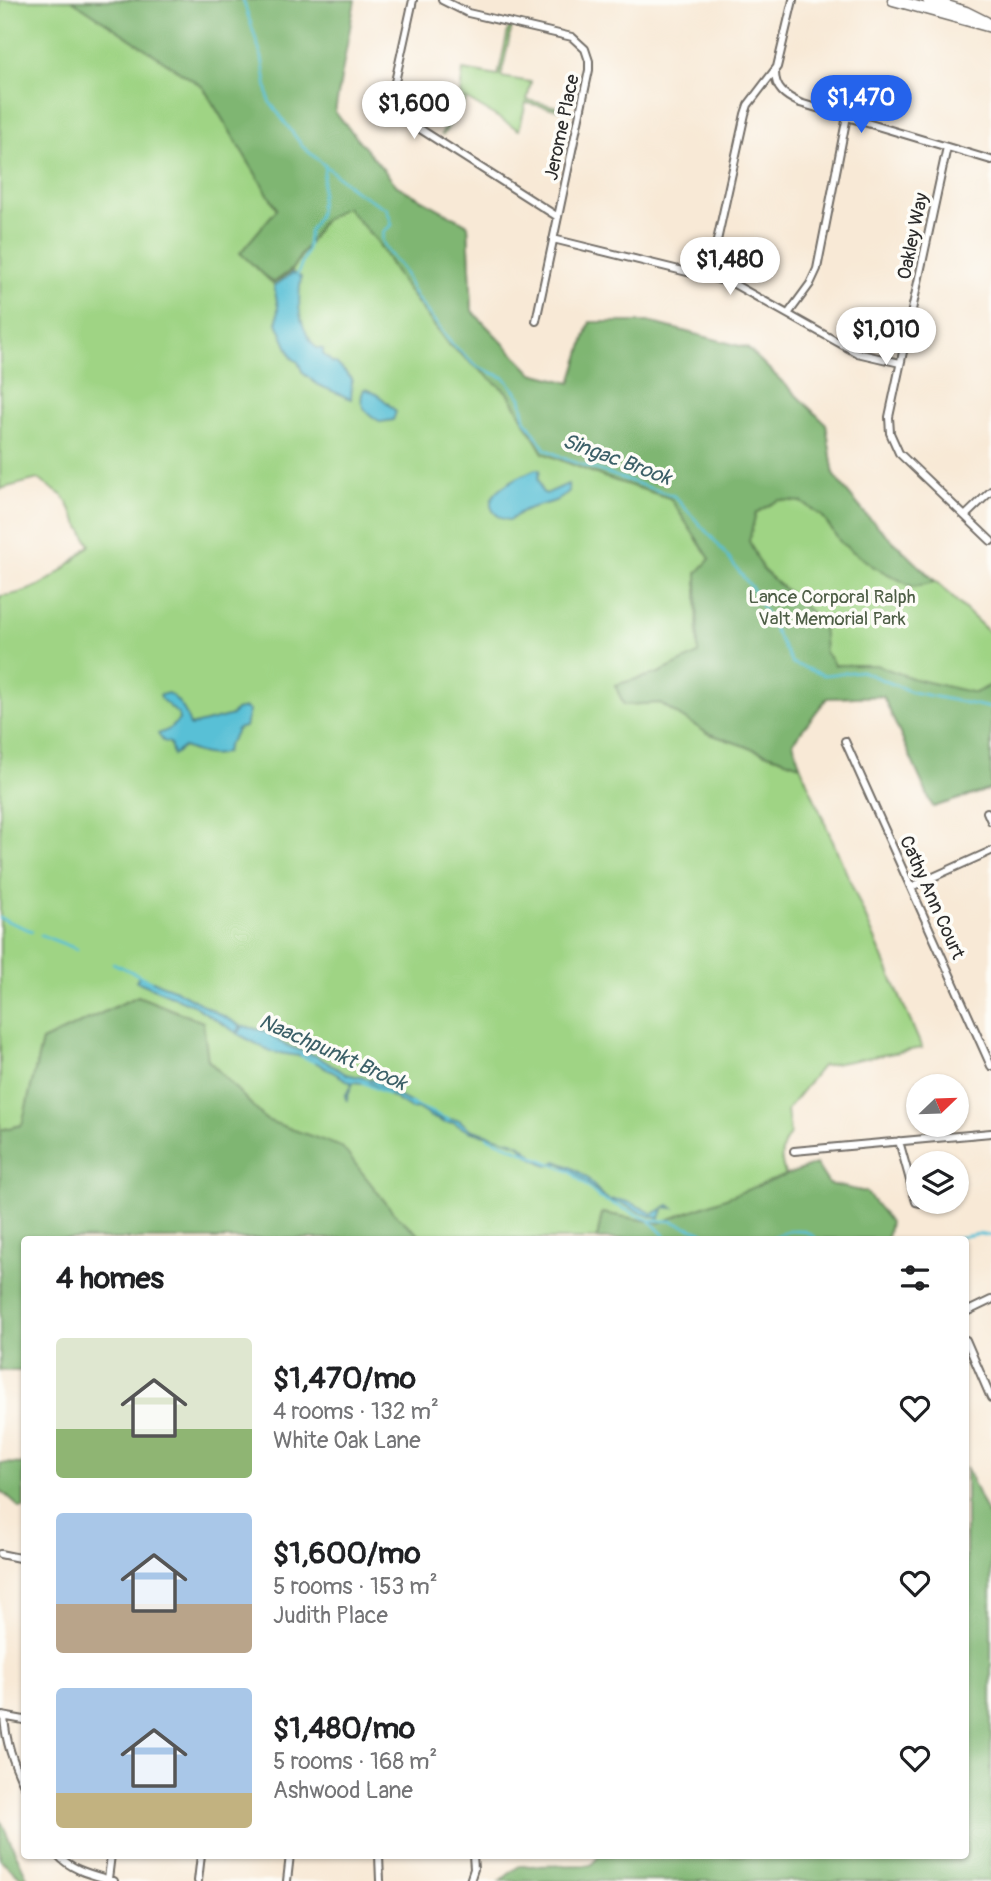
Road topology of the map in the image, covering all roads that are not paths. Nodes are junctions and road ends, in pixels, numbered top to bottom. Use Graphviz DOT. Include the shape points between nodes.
graph roads {
  1 [pos="413,0"];
  2 [pos="442,0"];
  3 [pos="793,0"];
  4 [pos="893,0"];
  5 [pos="928,0"];
  6 [pos="991,26"];
  7 [pos="776,70"];
  8 [pos="848,117"];
  9 [pos="947,147"];
  10 [pos="991,159"];
  11 [pos="558,217"];
  12 [pos="553,239"];
  13 [pos="709,277"];
  14 [pos="788,314"];
  15 [pos="536,321"];
  16 [pos="901,363"];
  17 [pos="991,491"];
  18 [pos="965,516"];
  19 [pos="991,541"];
  20 [pos="845,741"];
  21 [pos="987,811"];
  22 [pos="991,821"];
  23 [pos="991,851"];
  24 [pos="911,887"];
  25 [pos="991,1066"];
  26 [pos="991,1133"];
  27 [pos="899,1141"];
  28 [pos="794,1151"];
  29 [pos="906,1170"];
  30 [pos="991,1300"];
  31 [pos="969,1311"];
  32 [pos="969,1347"];
  33 [pos="991,1398"];
  34 [pos="0,1554"];
  35 [pos="21,1558"];
  36 [pos="2,1716"];
  37 [pos="21,1719"];
  38 [pos="21,1778"];
  39 [pos="61,1859"];
  40 [pos="111,1859"];
  41 [pos="201,1859"];
  42 [pos="290,1859"];
  43 [pos="379,1859"];
  44 [pos="473,1859"];
  45 [pos="111,1880"];
  46 [pos="198,1881"];
  47 [pos="287,1881"];
  48 [pos="380,1881"];
  49 [pos="470,1881"];
  1 -- 11 [label="street" via="393,91 397,111"];
  2 -- 11 [label="street, Jerome Place" via="468,13 564,34 584,49 589,70"];
  3 -- 7 [label="street"];
  4 -- 6 [label="main road"];
  5 -- 6 [label="main road"];
  7 -- 8 [label="street" via="778,87 788,98"];
  7 -- 13 [label="street" via="745,114"];
  8 -- 9 [label="street"];
  8 -- 14 [label="street" via="817,269"];
  9 -- 10 [label="street"];
  9 -- 16 [label="street, Oakley Way"];
  11 -- 12 [label="street, Jerome Place"];
  12 -- 13 [label="street"];
  12 -- 15 [label="street, Jerome Place"];
  13 -- 14 [label="street" via="740,286"];
  14 -- 16 [label="street" via="857,353"];
  16 -- 18 [label="street, Oakley Way" via="889,417 892,442"];
  17 -- 18 [label="street"];
  18 -- 19 [label="street, Oakley Way"];
  20 -- 24 [label="street, Cathy Ann Court"];
  21 -- 22 [label="street"];
  23 -- 24 [label="street"];
  24 -- 25 [label="street, Cathy Ann Court"];
  26 -- 27 [label="street"];
  27 -- 28 [label="street"];
  27 -- 29 [label="street"];
  30 -- 31 [label="street"];
  32 -- 33 [label="street"];
  34 -- 35 [label="street"];
  36 -- 37 [label="street"];
  36 -- 38 [label="street" via="5,1739"];
  39 -- 45 [label="street"];
  40 -- 45 [label="street"];
  41 -- 46 [label="street"];
  42 -- 47 [label="street"];
  43 -- 48 [label="street"];
  44 -- 49 [label="street"];
}
